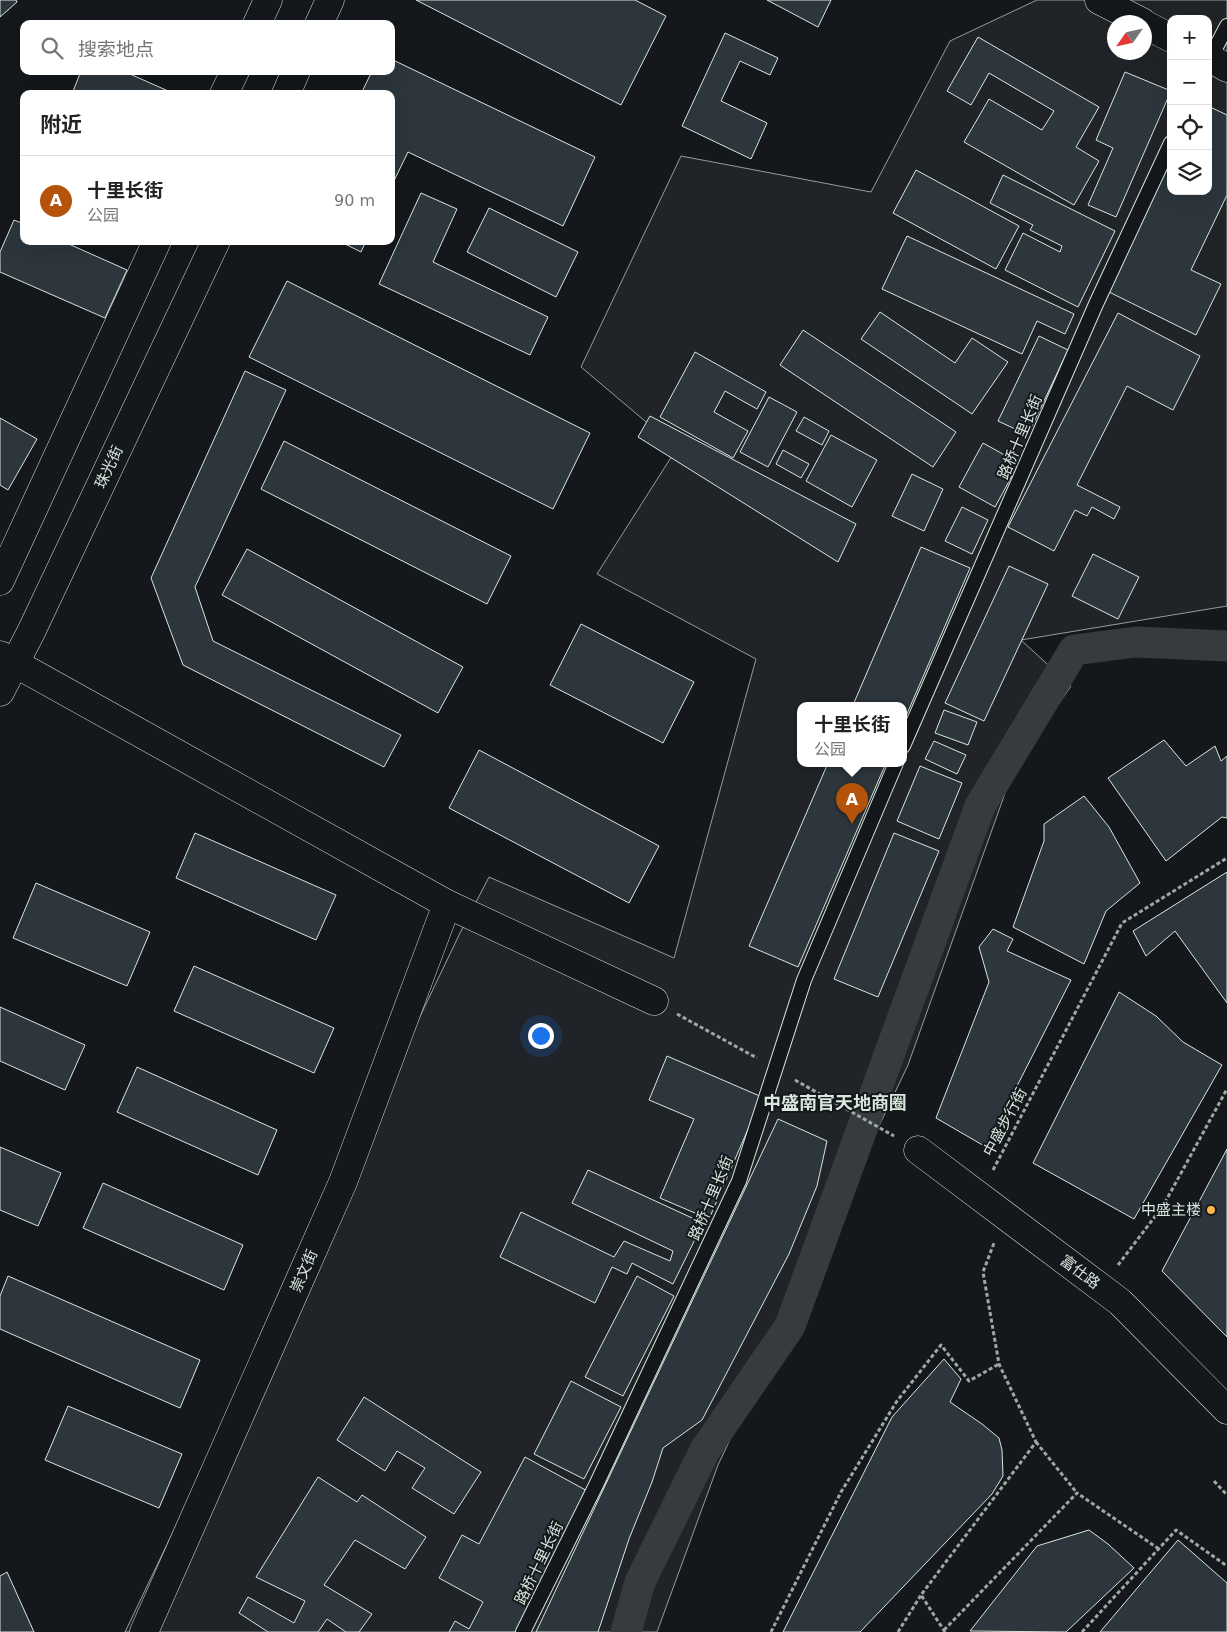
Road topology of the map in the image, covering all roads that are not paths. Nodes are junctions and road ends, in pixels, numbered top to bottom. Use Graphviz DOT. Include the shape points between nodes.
graph roads {
  1 [pos="268,0"];
  2 [pos="330,0"];
  3 [pos="1099,0"];
  4 [pos="1128,15"];
  5 [pos="259,20"];
  6 [pos="321,20"];
  7 [pos="1227,26"];
  8 [pos="1152,28"];
  9 [pos="1167,36"];
  10 [pos="1213,61"];
  11 [pos="233,75"];
  12 [pos="294,75"];
  13 [pos="226,90"];
  14 [pos="288,90"];
  15 [pos="1168,150"];
  16 [pos="154,245"];
  17 [pos="214,245"];
  18 [pos="0,581"];
  19 [pos="7,659"];
  20 [pos="0,692"];
  21 [pos="907,737"];
  22 [pos="894,767"];
  23 [pos="447,904"];
  24 [pos="654,1001"];
  25 [pos="918,1150"];
  26 [pos="1227,1410"];
  27 [pos="144,1632"];
  28 [pos="523,1632"];
  1 -- 5 [label="street"];
  2 -- 6 [label="street"];
  3 -- 4 [label="street"];
  7 -- 10 [label="lane"];
  8 -- 9 [label="street"];
  11 -- 13 [label="street"];
  12 -- 14 [label="street"];
  15 -- 21 [label="lane, 路桥十里长街" via="1096,304"];
  16 -- 18 [label="street"];
  17 -- 19 [label="street, 珠光街"];
  19 -- 20 [label="street, 珠光街"];
  19 -- 23 [label="street"];
  22 -- 28 [label="lane, 路桥十里长街" via="804,980 739,1181"];
  23 -- 24 [label="street"];
  23 -- 27 [label="street, 崇文街" via="343,1182"];
  25 -- 26 [label="street, 富仕路" via="1120,1302"];
}
